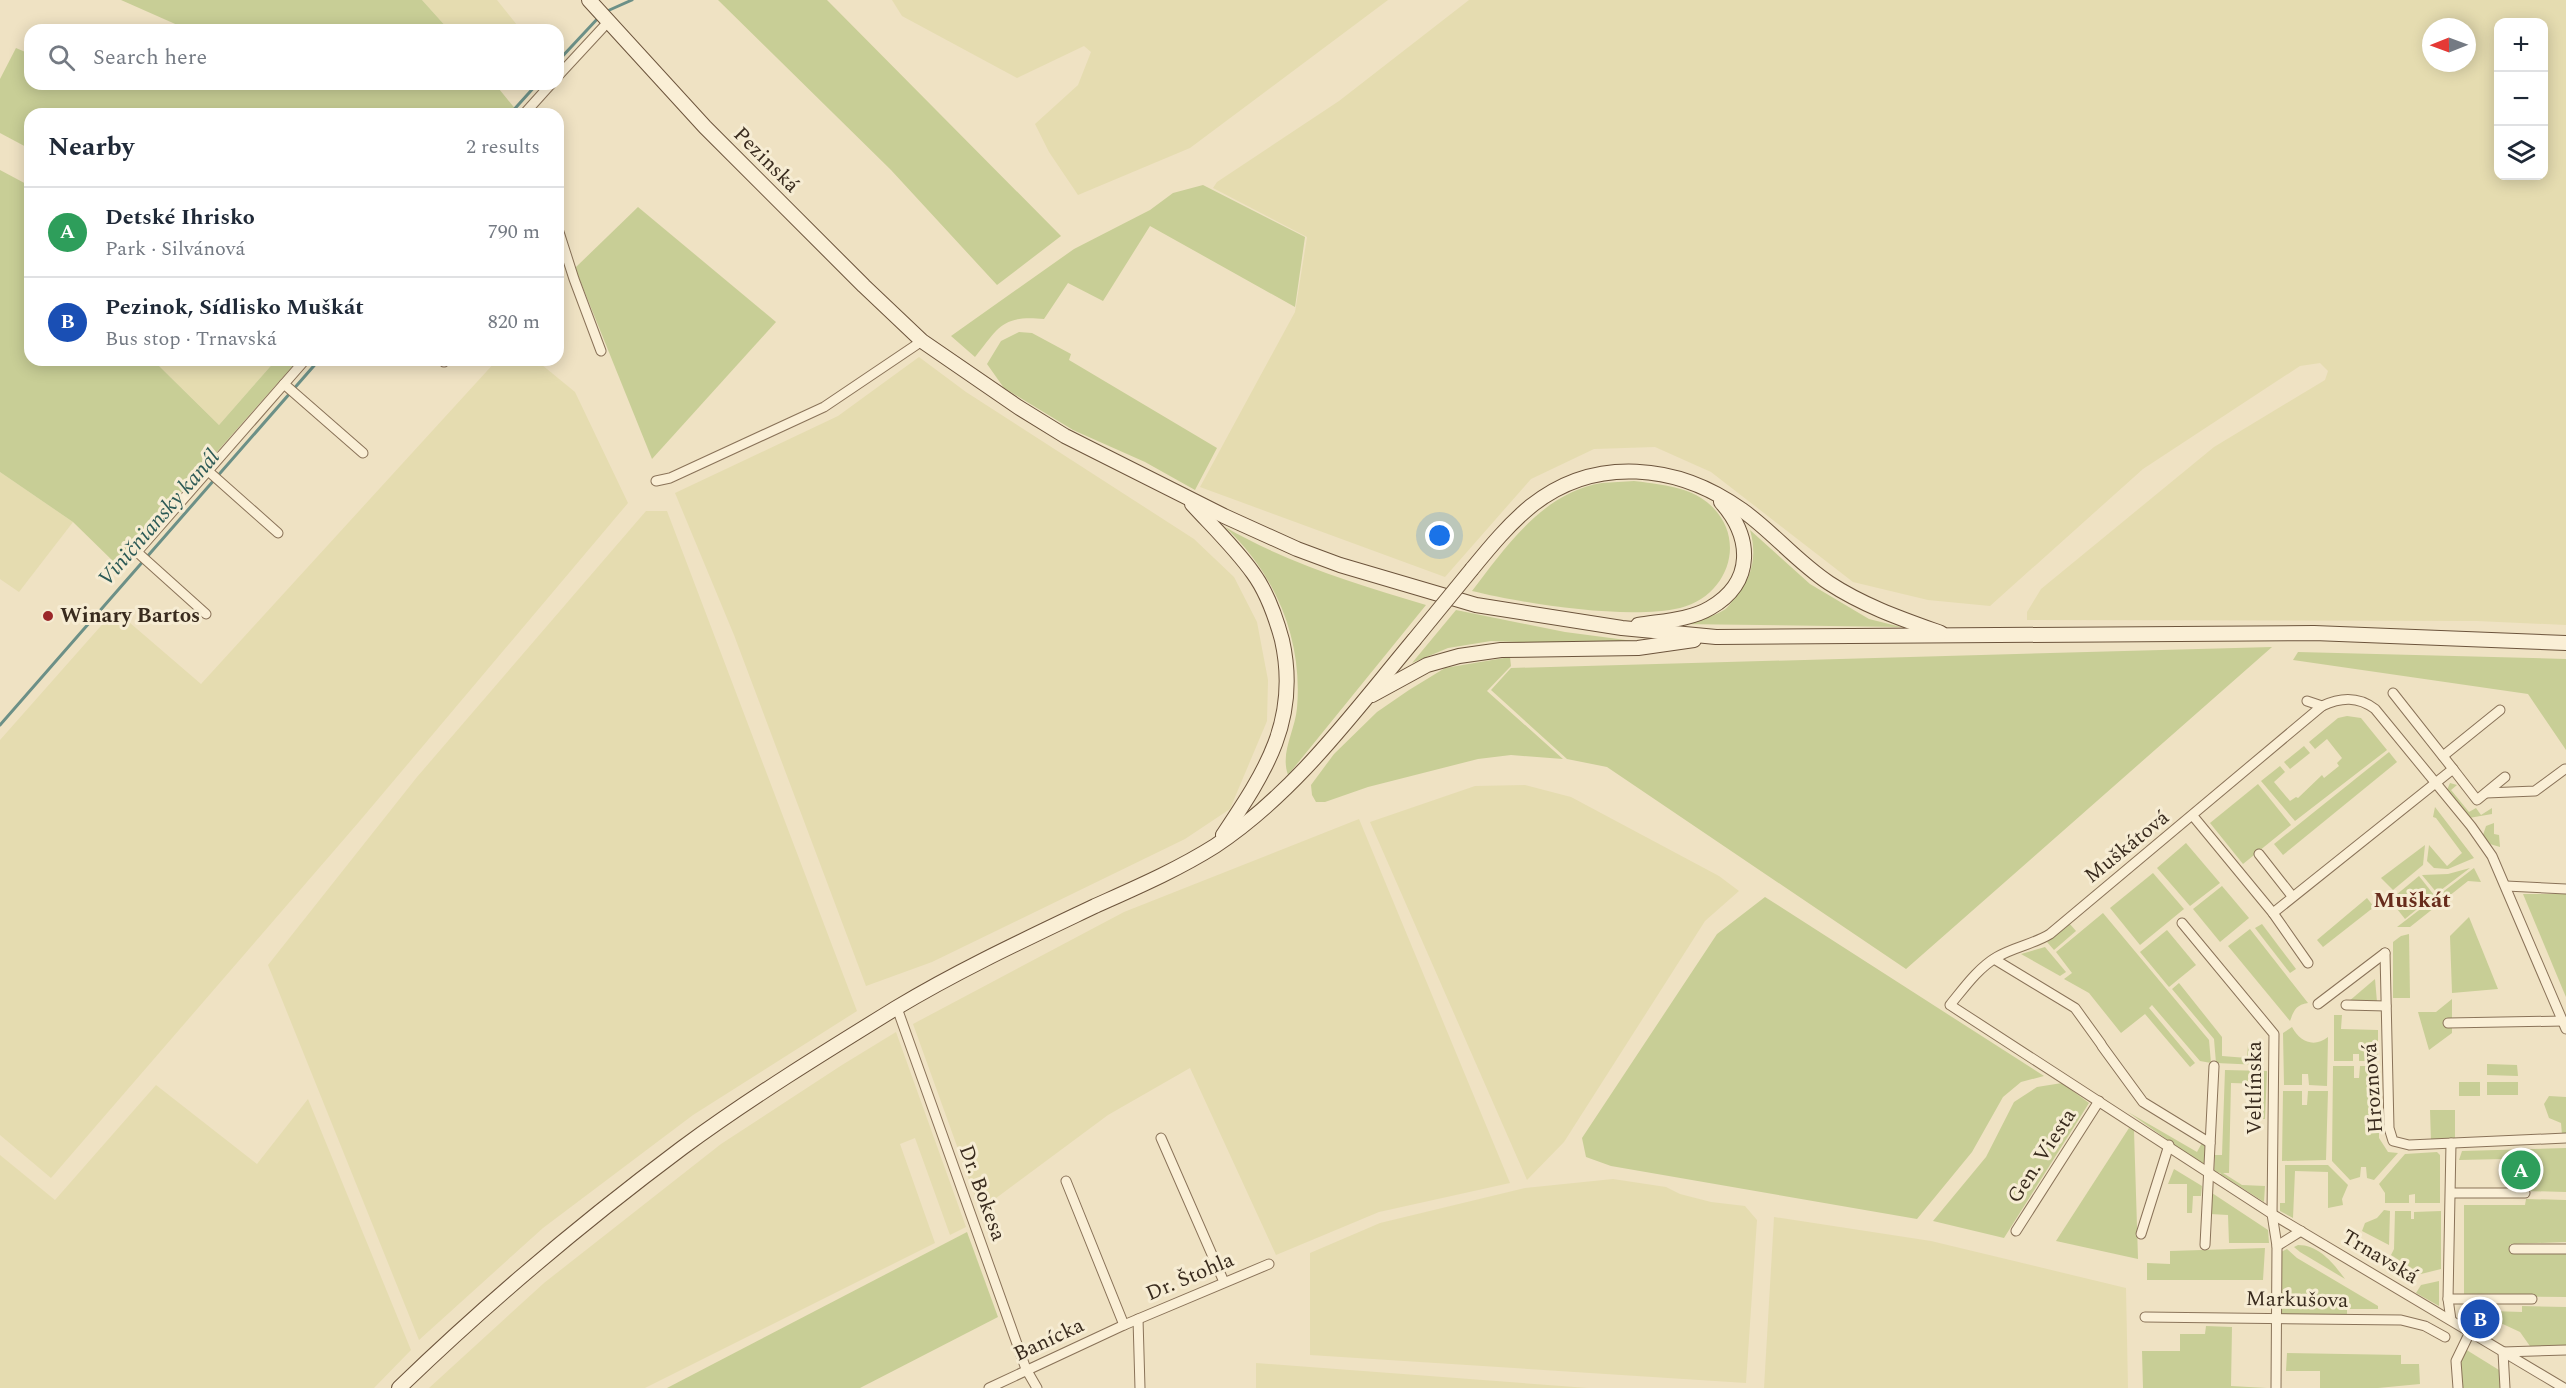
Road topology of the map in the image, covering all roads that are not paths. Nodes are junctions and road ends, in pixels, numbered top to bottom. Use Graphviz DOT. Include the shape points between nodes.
graph roads {
  1 [pos="599,12"];
  2 [pos="564,67"];
  3 [pos="546,90"];
  4 [pos="529,108"];
  5 [pos="564,247"];
  6 [pos="922,341"];
  7 [pos="601,351"];
  8 [pos="300,366"];
  9 [pos="284,384"];
  10 [pos="363,453"];
  11 [pos="207,470"];
  12 [pos="656,481"];
  13 [pos="1708,491"];
  14 [pos="1185,496"];
  15 [pos="278,533"];
  16 [pos="206,614"];
  17 [pos="1622,628"];
  18 [pos="1948,636"];
  19 [pos="1716,638"];
  20 [pos="2566,643"];
  21 [pos="2394,693"];
  22 [pos="1365,699"];
  23 [pos="2307,701"];
  24 [pos="2322,706"];
  25 [pos="2500,710"];
  26 [pos="2443,756"];
  27 [pos="2453,769"];
  28 [pos="2565,769"];
  29 [pos="2505,777"];
  30 [pos="2435,783"];
  31 [pos="2486,793"];
  32 [pos="2193,816"];
  33 [pos="1217,844"];
  34 [pos="2259,854"];
  35 [pos="2506,886"];
  36 [pos="2566,889"];
  37 [pos="2292,896"];
  38 [pos="2272,913"];
  39 [pos="2182,923"];
  40 [pos="1994,959"];
  41 [pos="2308,963"];
  42 [pos="2318,1004"];
  43 [pos="1950,1005"];
  44 [pos="2346,1005"];
  45 [pos="2386,1005"];
  46 [pos="897,1008"];
  47 [pos="2448,1023"];
  48 [pos="2564,1025"];
  49 [pos="2214,1066"];
  50 [pos="2099,1101"];
  51 [pos="1161,1138"];
  52 [pos="2566,1138"];
  53 [pos="2210,1143"];
  54 [pos="2451,1143"];
  55 [pos="2169,1145"];
  56 [pos="2209,1172"];
  57 [pos="1066,1180"];
  58 [pos="2525,1193"];
  59 [pos="2451,1194"];
  60 [pos="2272,1214"];
  61 [pos="2016,1231"];
  62 [pos="2301,1231"];
  63 [pos="2141,1234"];
  64 [pos="2205,1245"];
  65 [pos="2277,1246"];
  66 [pos="2514,1249"];
  67 [pos="2566,1249"];
  68 [pos="1269,1264"];
  69 [pos="1224,1282"];
  70 [pos="2448,1299"];
  71 [pos="2532,1299"];
  72 [pos="2145,1317"];
  73 [pos="2278,1317"];
  74 [pos="1138,1318"];
  75 [pos="2451,1320"];
  76 [pos="1124,1325"];
  77 [pos="2470,1332"];
  78 [pos="2445,1337"];
  79 [pos="2566,1350"];
  80 [pos="2503,1352"];
  81 [pos="1026,1369"];
  82 [pos="399,1388"];
  83 [pos="989,1388"];
  84 [pos="1036,1388"];
  85 [pos="1140,1388"];
  86 [pos="2276,1388"];
  87 [pos="2458,1388"];
  88 [pos="2505,1388"];
  89 [pos="2564,1388"];
  1 -- 2 [label="street"];
  1 -- 6 [label="main road, Pezinská" via="806,230"];
  3 -- 4 [label="street"];
  5 -- 7 [label="street"];
  6 -- 12 [label="street" via="824,407"];
  6 -- 14 [label="main road, Pezinská" via="1065,436"];
  8 -- 9 [label="street"];
  9 -- 10 [label="street"];
  9 -- 11 [label="street"];
  11 -- 15 [label="street"];
  11 -- 16 [label="street" via="137,552"];
  13 -- 17 [label="main road" via="1732,516 1744,542 1744,564 1732,588 1709,609"];
  13 -- 18 [label="main road" via="1742,510 1804,564 1844,592"];
  13 -- 22 [label="main road, bridge" via="1680,478 1648,471 1619,471 1563,486 1531,506 1497,540"];
  14 -- 17 [label="main road, Pezinská" via="1288,546 1361,572 1476,604"];
  14 -- 33 [label="main road" via="1255,575 1279,627 1286,666 1285,715 1274,750 1250,796"];
  17 -- 19 [label="main road, Pezinská"];
  18 -- 19 [label="main road"];
  18 -- 20 [label="main road" via="2314,633"];
  19 -- 22 [label="main road" via="1638,648 1501,650 1459,656 1427,665"];
  21 -- 26 [label="street"];
  22 -- 33 [label="main road" via="1292,783"];
  23 -- 24 [label="street"];
  24 -- 30 [label="street, Muškátová" via="2352,699 2365,702"];
  24 -- 32 [label="street, Muškátová"];
  25 -- 26 [label="street"];
  26 -- 27 [label="street"];
  27 -- 30 [label="street"];
  27 -- 31 [label="street" via="2477,800"];
  28 -- 31 [label="street" via="2535,791"];
  29 -- 31 [label="street"];
  30 -- 35 [label="street, Muškátová" via="2485,845"];
  30 -- 37 [label="street"];
  32 -- 38 [label="street"];
  32 -- 40 [label="street, Muškátová" via="2050,934"];
  33 -- 46 [label="main road" via="1183,865"];
  34 -- 37 [label="street"];
  35 -- 36 [label="street"];
  35 -- 48 [label="street, Muškátová"];
  37 -- 38 [label="street"];
  38 -- 41 [label="street"];
  39 -- 60 [label="street, Veltlínska" via="2274,1034"];
  40 -- 43 [label="street, Muškátová"];
  40 -- 53 [label="street" via="2075,1008 2143,1102"];
  42 -- 45 [label="street, Hroznová" via="2385,953"];
  43 -- 50 [label="street, Trnavská"];
  44 -- 45 [label="street"];
  45 -- 54 [label="street, Hroznová" via="2389,1128 2393,1141 2409,1145"];
  46 -- 81 [label="street, Dr. Bokesa"];
  46 -- 82 [label="main road" via="683,1147 554,1249"];
  47 -- 48 [label="street"];
  49 -- 53 [label="street"];
  50 -- 55 [label="street, Trnavská"];
  50 -- 61 [label="street, Gen. Viesta"];
  51 -- 69 [label="street"];
  52 -- 54 [label="street"];
  53 -- 56 [label="street"];
  54 -- 59 [label="street"];
  55 -- 56 [label="street, Trnavská"];
  55 -- 63 [label="street"];
  56 -- 60 [label="street, Trnavská"];
  56 -- 64 [label="street"];
  57 -- 76 [label="street"];
  58 -- 59 [label="street"];
  59 -- 70 [label="street"];
  60 -- 62 [label="street, Trnavská"];
  60 -- 65 [label="street, Veltlínska"];
  62 -- 65 [label="street"];
  62 -- 75 [label="street, Trnavská"];
  65 -- 73 [label="street, Veltlínska"];
  66 -- 67 [label="street"];
  68 -- 69 [label="street, Dr. Štohla"];
  69 -- 74 [label="street, Dr. Štohla"];
  70 -- 71 [label="street"];
  70 -- 75 [label="street"];
  72 -- 73 [label="street, Markušova"];
  73 -- 78 [label="street, Markušova" via="2401,1320 2425,1326"];
  73 -- 86 [label="street, Veltlínska"];
  74 -- 76 [label="street, Dr. Štohla"];
  74 -- 85 [label="street"];
  75 -- 77 [label="street, Trnavská"];
  76 -- 81 [label="street, Banícka"];
  77 -- 80 [label="street, Trnavská"];
  77 -- 87 [label="street" via="2456,1361"];
  79 -- 80 [label="street"];
  80 -- 88 [label="street"];
  80 -- 89 [label="street, Trnavská"];
  81 -- 83 [label="street, Banícka"];
  81 -- 84 [label="street, Dr. Bokesa"];
}
